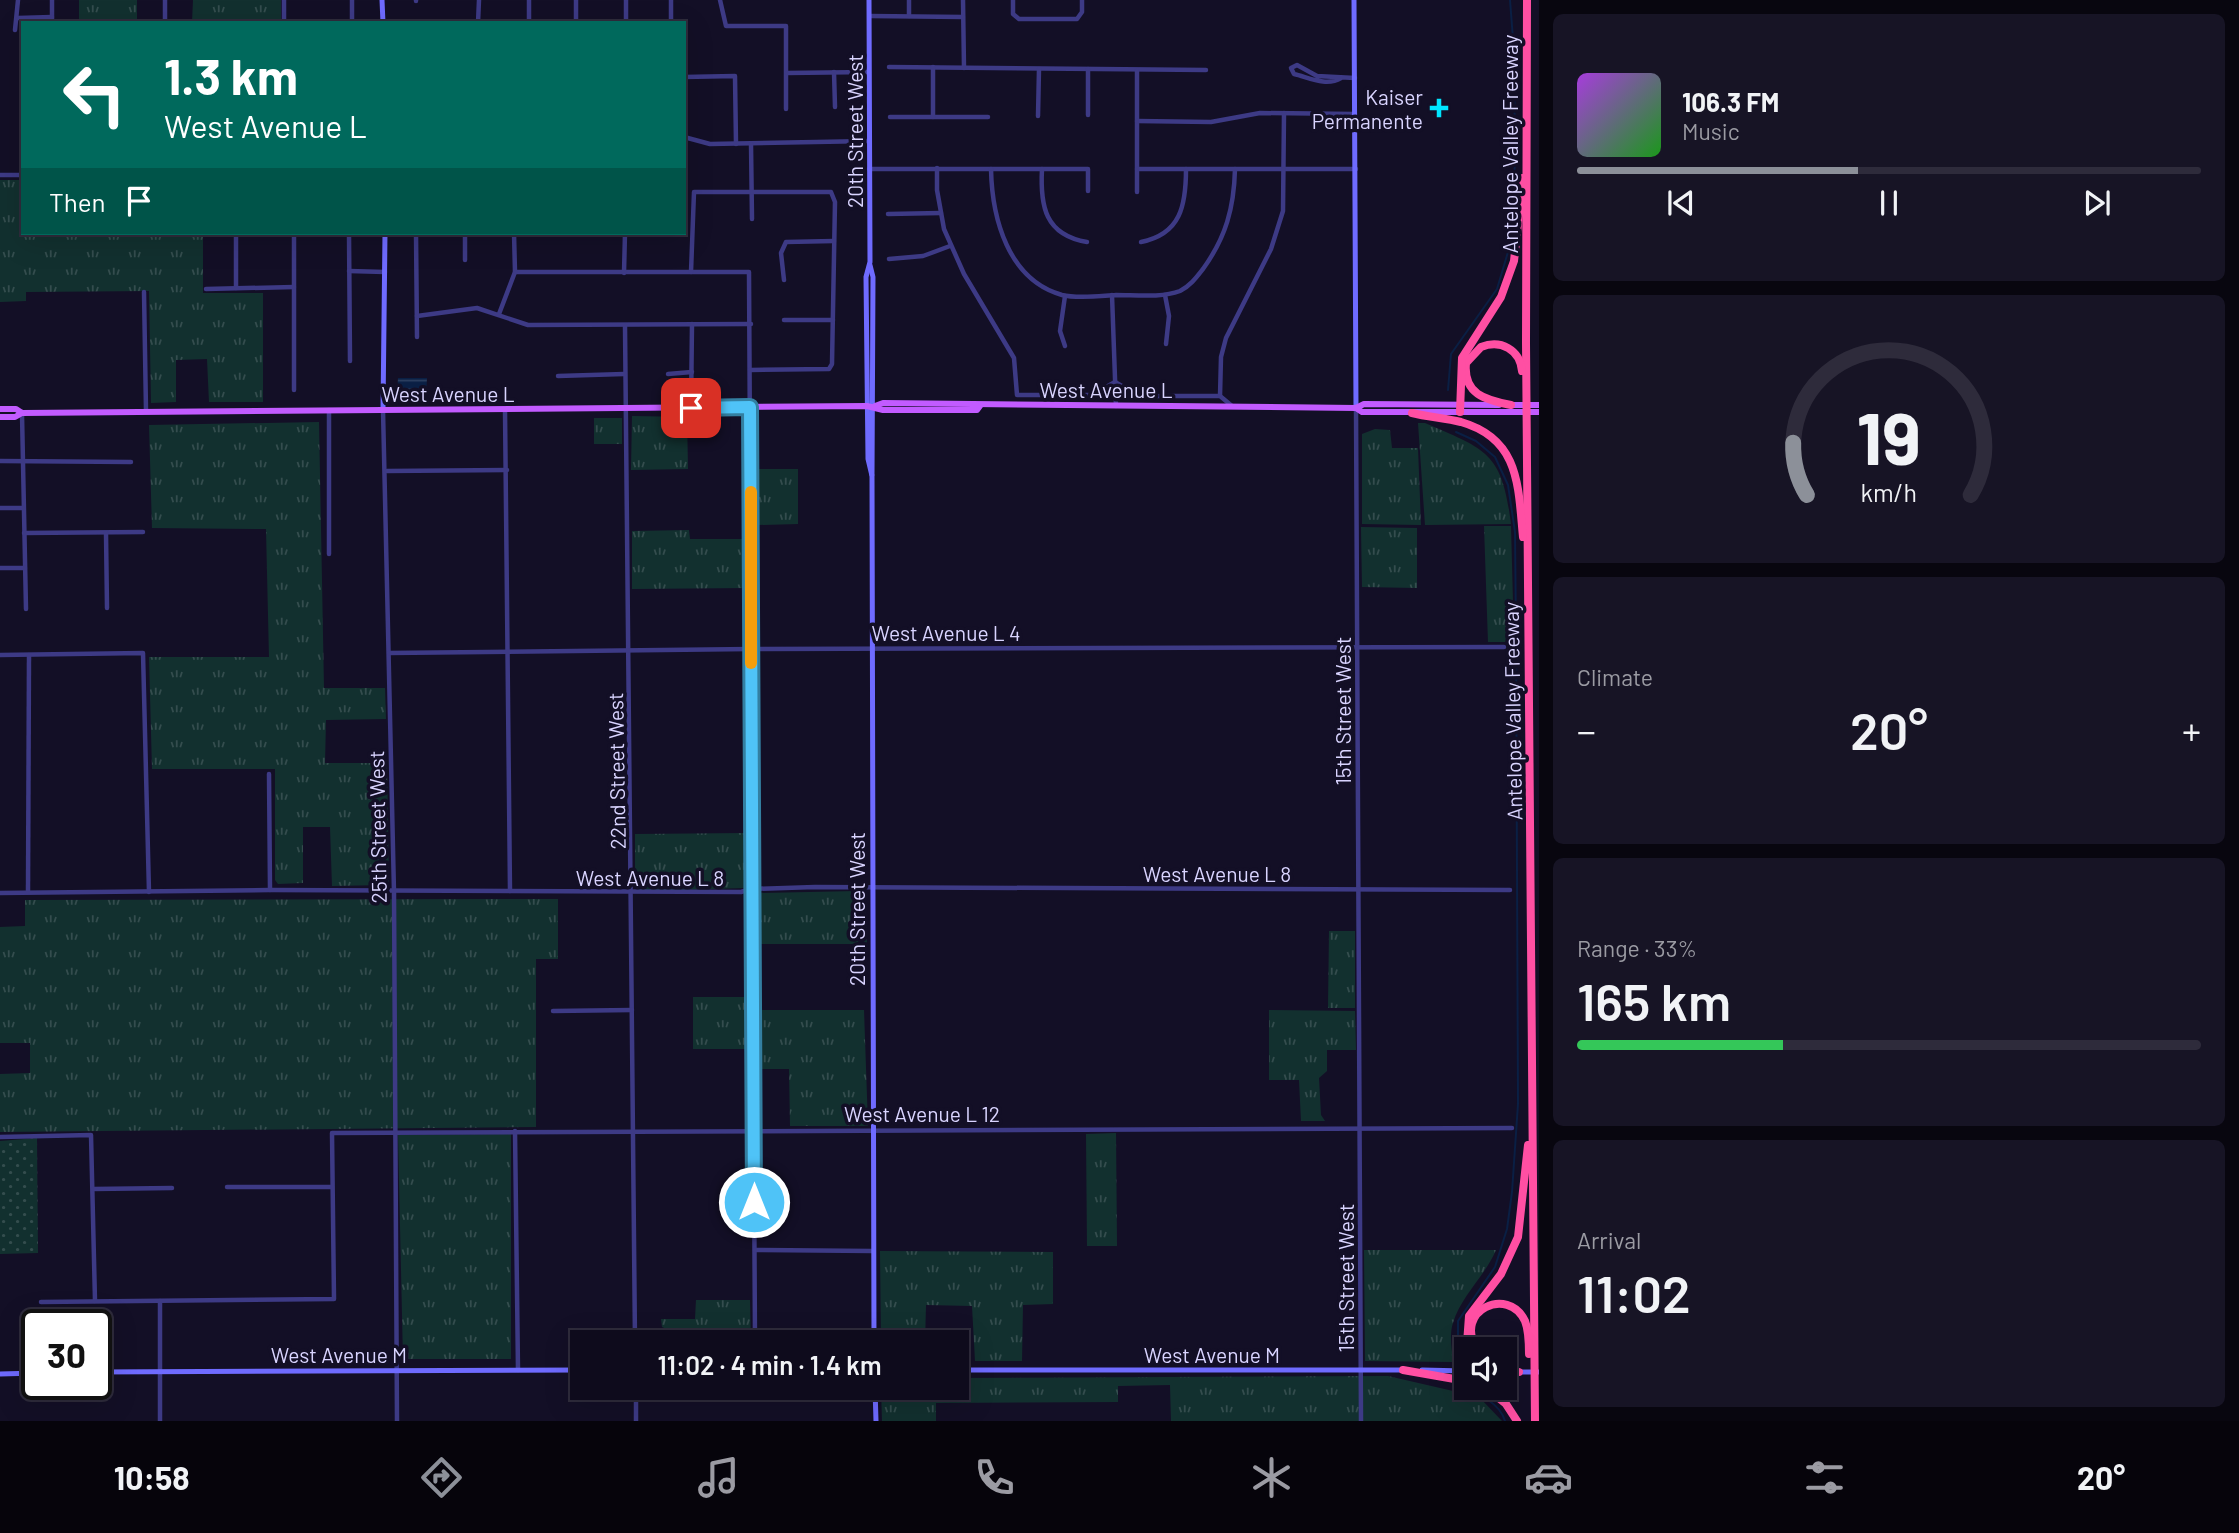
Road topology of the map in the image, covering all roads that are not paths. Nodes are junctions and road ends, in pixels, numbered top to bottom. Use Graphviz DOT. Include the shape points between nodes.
graph roads {
  1 [pos="18,0"];
  2 [pos="52,0"];
  3 [pos="165,0"];
  4 [pos="284,0"];
  5 [pos="352,0"];
  6 [pos="382,0"];
  7 [pos="479,0"];
  8 [pos="529,0"];
  9 [pos="576,0"];
  10 [pos="625,0"];
  11 [pos="671,0"];
  12 [pos="720,0"];
  13 [pos="869,0"];
  14 [pos="909,0"];
  15 [pos="963,0"];
  16 [pos="1013,0"];
  17 [pos="1082,0"];
  18 [pos="1354,0"];
  19 [pos="1527,0"];
  20 [pos="870,16"];
  21 [pos="909,16"];
  22 [pos="963,17"];
  23 [pos="18,18"];
  24 [pos="52,20"];
  25 [pos="165,21"];
  26 [pos="284,21"];
  27 [pos="352,21"];
  28 [pos="383,21"];
  29 [pos="478,21"];
  30 [pos="529,21"];
  31 [pos="576,21"];
  32 [pos="626,21"];
  33 [pos="671,21"];
  34 [pos="15,30"];
  35 [pos="889,67"];
  36 [pos="933,67"];
  37 [pos="964,68"];
  38 [pos="1039,69"];
  39 [pos="1088,69"];
  40 [pos="1137,70"];
  41 [pos="1206,70"];
  42 [pos="834,72"];
  43 [pos="869,72"];
  44 [pos="1304,72"];
  45 [pos="787,73"];
  46 [pos="686,77"];
  47 [pos="1355,78"];
  48 [pos="835,107"];
  49 [pos="786,109"];
  50 [pos="1284,113"];
  51 [pos="1356,114"];
  52 [pos="1088,115"];
  53 [pos="1038,116"];
  54 [pos="890,117"];
  55 [pos="933,117"];
  56 [pos="988,117"];
  57 [pos="1137,121"];
  58 [pos="686,138"];
  59 [pos="869,141"];
  60 [pos="736,144"];
  61 [pos="751,144"];
  62 [pos="1528,144"];
  63 [pos="869,169"];
  64 [pos="937,169"];
  65 [pos="991,169"];
  66 [pos="1042,169"];
  67 [pos="1137,169"];
  68 [pos="1186,169"];
  69 [pos="1235,169"];
  70 [pos="1284,169"];
  71 [pos="1356,169"];
  72 [pos="0,175"];
  73 [pos="21,175"];
  74 [pos="752,191"];
  75 [pos="1088,191"];
  76 [pos="1137,192"];
  77 [pos="941,213"];
  78 [pos="888,214"];
  79 [pos="752,219"];
  80 [pos="236,235"];
  81 [pos="293,235"];
  82 [pos="349,235"];
  83 [pos="385,235"];
  84 [pos="416,235"];
  85 [pos="465,235"];
  86 [pos="514,235"];
  87 [pos="625,235"];
  88 [pos="834,241"];
  89 [pos="1087,242"];
  90 [pos="1141,242"];
  91 [pos="950,246"];
  92 [pos="889,259"];
  93 [pos="465,260"];
  94 [pos="349,271"];
  95 [pos="385,272"];
  96 [pos="514,272"];
  97 [pos="691,272"];
  98 [pos="624,273"];
  99 [pos="784,280"];
  100 [pos="295,287"];
  101 [pos="236,288"];
  102 [pos="206,289"];
  103 [pos="144,292"];
  104 [pos="1112,295"];
  105 [pos="1165,295"];
  106 [pos="1065,296"];
  107 [pos="499,314"];
  108 [pos="417,316"];
  109 [pos="784,320"];
  110 [pos="833,320"];
  111 [pos="692,324"];
  112 [pos="751,324"];
  113 [pos="625,326"];
  114 [pos="417,337"];
  115 [pos="1166,344"];
  116 [pos="1065,346"];
  117 [pos="350,361"];
  118 [pos="750,370"];
  119 [pos="692,372"];
  120 [pos="624,374"];
  121 [pos="668,374"];
  122 [pos="558,376"];
  123 [pos="1115,382"];
  124 [pos="294,390"];
  125 [pos="1220,396"];
  126 [pos="1539,405"];
  127 [pos="1232,406"];
  128 [pos="750,407"];
  129 [pos="871,407"];
  130 [pos="1116,407"];
  131 [pos="625,408"];
  132 [pos="691,408"];
  133 [pos="1356,408"];
  134 [pos="1460,409"];
  135 [pos="1510,409"];
  136 [pos="0,410"];
  137 [pos="328,410"];
  138 [pos="383,410"];
  139 [pos="505,410"];
  140 [pos="146,411"];
  141 [pos="1539,412"];
  142 [pos="22,413"];
  143 [pos="1412,413"];
  144 [pos="0,417"];
  145 [pos="1528,447"];
  146 [pos="0,461"];
  147 [pos="23,462"];
  148 [pos="131,462"];
  149 [pos="507,470"];
  150 [pos="387,471"];
  151 [pos="0,508"];
  152 [pos="23,508"];
  153 [pos="143,532"];
  154 [pos="23,533"];
  155 [pos="106,533"];
  156 [pos="329,554"];
  157 [pos="0,568"];
  158 [pos="25,568"];
  159 [pos="1528,581"];
  160 [pos="107,608"];
  161 [pos="26,609"];
  162 [pos="872,648"];
  163 [pos="1357,648"];
  164 [pos="1504,648"];
  165 [pos="751,649"];
  166 [pos="510,650"];
  167 [pos="630,652"];
  168 [pos="389,653"];
  169 [pos="0,655"];
  170 [pos="29,655"];
  171 [pos="269,774"];
  172 [pos="872,887"];
  173 [pos="751,889"];
  174 [pos="1359,889"];
  175 [pos="270,890"];
  176 [pos="1510,890"];
  177 [pos="510,891"];
  178 [pos="28,892"];
  179 [pos="149,892"];
  180 [pos="394,892"];
  181 [pos="0,893"];
  182 [pos="633,894"];
  183 [pos="632,1010"];
  184 [pos="553,1011"];
  185 [pos="1532,1125"];
  186 [pos="1512,1128"];
  187 [pos="634,1129"];
  188 [pos="753,1129"];
  189 [pos="873,1129"];
  190 [pos="1359,1129"];
  191 [pos="515,1131"];
  192 [pos="394,1132"];
  193 [pos="0,1137"];
  194 [pos="227,1187"];
  195 [pos="332,1187"];
  196 [pos="172,1188"];
  197 [pos="93,1189"];
  198 [pos="755,1250"];
  199 [pos="872,1251"];
  200 [pos="95,1301"];
  201 [pos="159,1301"];
  202 [pos="41,1302"];
  203 [pos="635,1330"];
  204 [pos="755,1330"];
  205 [pos="874,1330"];
  206 [pos="1468,1337"];
  207 [pos="1474,1337"];
  208 [pos="1361,1369"];
  209 [pos="397,1370"];
  210 [pos="518,1370"];
  211 [pos="570,1370"];
  212 [pos="969,1370"];
  213 [pos="1403,1370"];
  214 [pos="161,1371"];
  215 [pos="1454,1371"];
  216 [pos="112,1372"];
  217 [pos="1519,1372"];
  218 [pos="1539,1372"];
  219 [pos="21,1373"];
  220 [pos="0,1374"];
  221 [pos="1454,1379"];
  222 [pos="636,1400"];
  223 [pos="875,1400"];
  224 [pos="1501,1400"];
  225 [pos="160,1421"];
  226 [pos="397,1421"];
  227 [pos="636,1421"];
  228 [pos="876,1421"];
  229 [pos="1361,1421"];
  230 [pos="1517,1421"];
  231 [pos="1534,1421"];
  1 -- 23 [label="street"];
  2 -- 24 [label="street"];
  3 -- 25 [label="street"];
  4 -- 26 [label="street"];
  5 -- 27 [label="street"];
  6 -- 28 [label="main road"];
  7 -- 29 [label="street"];
  8 -- 30 [label="street"];
  9 -- 31 [label="street"];
  10 -- 32 [label="street"];
  11 -- 33 [label="street"];
  12 -- 45 [label="street" via="726,26 786,26"];
  13 -- 20 [label="main road, 20th Street West"];
  14 -- 21 [label="street"];
  15 -- 22 [label="street"];
  16 -- 17 [label="street" via="1016,17 1080,17"];
  18 -- 47 [label="main road, 15th Street West"];
  19 -- 62 [label="highway, Antelope Valley Freeway"];
  20 -- 21 [label="street"];
  20 -- 43 [label="main road, 20th Street West"];
  21 -- 22 [label="street"];
  22 -- 37 [label="street"];
  23 -- 24 [label="street"];
  23 -- 34 [label="street"];
  35 -- 36 [label="street"];
  36 -- 37 [label="street"];
  36 -- 55 [label="street"];
  37 -- 38 [label="street"];
  38 -- 39 [label="street"];
  38 -- 53 [label="street"];
  39 -- 40 [label="street"];
  39 -- 52 [label="street"];
  40 -- 41 [label="street"];
  40 -- 57 [label="street"];
  42 -- 43 [label="street"];
  42 -- 45 [label="street"];
  42 -- 48 [label="street"];
  43 -- 59 [label="main road, 20th Street West"];
  44 -- 44 [label="street" via="1297,65 1291,70"];
  44 -- 47 [label="street"];
  45 -- 49 [label="street"];
  46 -- 60 [label="street" via="734,76"];
  47 -- 51 [label="main road, 15th Street West"];
  50 -- 51 [label="street"];
  50 -- 57 [label="street" via="1212,122"];
  50 -- 70 [label="street"];
  51 -- 71 [label="main road, 15th Street West"];
  54 -- 55 [label="street"];
  55 -- 56 [label="street"];
  57 -- 67 [label="street"];
  58 -- 60 [label="street"];
  59 -- 61 [label="street"];
  59 -- 63 [label="main road, 20th Street West"];
  60 -- 61 [label="street"];
  61 -- 74 [label="street"];
  62 -- 134 [label="highway" via="1514,261 1501,297 1462,358"];
  62 -- 145 [label="highway, Antelope Valley Freeway"];
  63 -- 64 [label="street"];
  63 -- 129 [label="main road, 20th Street West" via="870,262 866,277"];
  64 -- 65 [label="street"];
  64 -- 77 [label="street"];
  65 -- 66 [label="street"];
  65 -- 106 [label="street" via="992,201 1009,249 1041,287"];
  66 -- 75 [label="street" via="1088,169"];
  66 -- 89 [label="street" via="1043,205 1053,224 1072,240"];
  67 -- 68 [label="street"];
  67 -- 76 [label="street"];
  68 -- 69 [label="street"];
  68 -- 90 [label="street" via="1186,199 1180,218 1164,235"];
  69 -- 70 [label="street"];
  69 -- 105 [label="street" via="1234,203 1218,246 1192,283"];
  70 -- 71 [label="street"];
  70 -- 125 [label="street" via="1279,229 1226,338"];
  71 -- 133 [label="main road, 15th Street West"];
  72 -- 73 [label="street"];
  74 -- 79 [label="street"];
  74 -- 88 [label="street" via="831,192"];
  74 -- 97 [label="street" via="694,192"];
  77 -- 78 [label="street"];
  77 -- 91 [label="street"];
  80 -- 101 [label="street"];
  81 -- 100 [label="street"];
  82 -- 94 [label="street"];
  83 -- 95 [label="main road, 25th Street West"];
  84 -- 108 [label="street"];
  85 -- 93 [label="street"];
  86 -- 96 [label="street"];
  87 -- 98 [label="street"];
  88 -- 99 [label="street" via="786,242 781,253"];
  88 -- 110 [label="street"];
  91 -- 92 [label="street" via="923,257"];
  91 -- 123 [label="street, West Avenue L" via="1014,358 1017,395 1092,395"];
  94 -- 95 [label="street"];
  94 -- 117 [label="street"];
  95 -- 138 [label="main road, 25th Street West"];
  96 -- 98 [label="street"];
  96 -- 107 [label="street"];
  97 -- 98 [label="street"];
  97 -- 112 [label="street" via="749,272"];
  100 -- 101 [label="street"];
  100 -- 124 [label="street"];
  101 -- 102 [label="street"];
  103 -- 140 [label="street"];
  104 -- 105 [label="street"];
  104 -- 106 [label="street"];
  104 -- 123 [label="street"];
  105 -- 115 [label="street" via="1169,316"];
  106 -- 116 [label="street" via="1060,331"];
  107 -- 108 [label="street" via="477,308"];
  107 -- 113 [label="street" via="528,325"];
  108 -- 114 [label="street"];
  109 -- 110 [label="street"];
  110 -- 118 [label="street" via="829,369"];
  111 -- 112 [label="street"];
  111 -- 113 [label="street"];
  111 -- 119 [label="street"];
  112 -- 118 [label="street"];
  113 -- 120 [label="street, 22nd Street West"];
  118 -- 128 [label="street"];
  119 -- 121 [label="street"];
  119 -- 132 [label="street"];
  120 -- 122 [label="street"];
  120 -- 131 [label="street, 22nd Street West"];
  123 -- 125 [label="street, West Avenue L" via="1139,396"];
  123 -- 130 [label="street"];
  125 -- 127 [label="street"];
  126 -- 135 [label="main road, West Avenue L"];
  127 -- 130 [label="main road, West Avenue L"];
  127 -- 133 [label="main road, West Avenue L"];
  128 -- 129 [label="main road, West Avenue L"];
  128 -- 132 [label="main road, West Avenue L"];
  128 -- 165 [label="street"];
  129 -- 130 [label="main road, West Avenue L" via="883,403"];
  129 -- 162 [label="main road, 20th Street West"];
  131 -- 132 [label="main road, West Avenue L"];
  131 -- 139 [label="main road, West Avenue L"];
  131 -- 167 [label="street, 22nd Street West"];
  133 -- 134 [label="main road, West Avenue L" via="1364,404"];
  133 -- 143 [label="main road, West Avenue L"];
  133 -- 163 [label="street, 15th Street West"];
  134 -- 135 [label="main road, West Avenue L"];
  134 -- 143 [label="main road, West Avenue L"];
  135 -- 141 [label="main road, West Avenue L"];
  135 -- 145 [label="highway" via="1484,399 1470,386 1466,363 1474,351 1486,345 1503,345 1518,355 1522,364"];
  136 -- 142 [label="main road, West Avenue L"];
  137 -- 138 [label="main road, West Avenue L"];
  137 -- 140 [label="main road, West Avenue L"];
  137 -- 156 [label="street"];
  138 -- 139 [label="main road, West Avenue L"];
  138 -- 150 [label="street, 25th Street West"];
  139 -- 149 [label="street"];
  140 -- 142 [label="main road, West Avenue L"];
  142 -- 144 [label="main road, West Avenue L"];
  142 -- 147 [label="street"];
  143 -- 159 [label="highway" via="1477,428 1509,458 1516,473"];
  145 -- 159 [label="highway, Antelope Valley Freeway"];
  146 -- 147 [label="street"];
  147 -- 148 [label="street"];
  147 -- 152 [label="street"];
  149 -- 150 [label="street"];
  149 -- 166 [label="street"];
  150 -- 168 [label="street, 25th Street West"];
  151 -- 152 [label="street"];
  152 -- 154 [label="street"];
  153 -- 155 [label="street"];
  154 -- 155 [label="street"];
  154 -- 158 [label="street"];
  155 -- 160 [label="street"];
  157 -- 158 [label="street"];
  158 -- 161 [label="street"];
  159 -- 185 [label="highway, Antelope Valley Freeway"];
  162 -- 163 [label="street, West Avenue L 4"];
  162 -- 165 [label="street, West Avenue L 4"];
  162 -- 172 [label="main road, 20th Street West"];
  163 -- 164 [label="street, West Avenue L 4"];
  163 -- 174 [label="street, 15th Street West"];
  165 -- 167 [label="street, West Avenue L 4"];
  165 -- 173 [label="street"];
  166 -- 167 [label="street, West Avenue L 4"];
  166 -- 168 [label="street, West Avenue L 4"];
  166 -- 177 [label="street"];
  167 -- 182 [label="street, 22nd Street West"];
  168 -- 180 [label="street, 25th Street West"];
  169 -- 170 [label="street"];
  170 -- 178 [label="street"];
  170 -- 179 [label="street" via="143,653"];
  171 -- 175 [label="street"];
  172 -- 173 [label="street, West Avenue L 8"];
  172 -- 174 [label="street, West Avenue L 8"];
  172 -- 189 [label="main road, 20th Street West"];
  173 -- 182 [label="street, West Avenue L 8"];
  173 -- 188 [label="street"];
  174 -- 176 [label="street, West Avenue L 8"];
  174 -- 190 [label="street, 15th Street West"];
  175 -- 179 [label="street, West Avenue L 8"];
  175 -- 180 [label="street, West Avenue L 8"];
  177 -- 180 [label="street, West Avenue L 8"];
  177 -- 182 [label="street, West Avenue L 8"];
  178 -- 179 [label="street, West Avenue L 8"];
  178 -- 181 [label="street, West Avenue L 8"];
  180 -- 192 [label="street, 25th Street West"];
  182 -- 183 [label="street, 22nd Street West"];
  183 -- 184 [label="street"];
  183 -- 187 [label="street, 22nd Street West"];
  185 -- 206 [label="highway" via="1518,1237 1501,1274 1469,1316"];
  185 -- 231 [label="highway, Antelope Valley Freeway"];
  186 -- 190 [label="street, West Avenue L 12"];
  187 -- 188 [label="street, West Avenue L 12"];
  187 -- 191 [label="street, West Avenue L 12"];
  187 -- 203 [label="street, 22nd Street West"];
  188 -- 189 [label="street, West Avenue L 12"];
  188 -- 198 [label="street"];
  189 -- 190 [label="street, West Avenue L 12"];
  189 -- 199 [label="main road, 20th Street West"];
  190 -- 208 [label="street, 15th Street West"];
  191 -- 192 [label="street, West Avenue L 12"];
  191 -- 210 [label="street"];
  192 -- 195 [label="street, West Avenue L 12" via="332,1133"];
  192 -- 209 [label="street, 25th Street West"];
  193 -- 197 [label="street" via="91,1135"];
  194 -- 195 [label="street"];
  195 -- 201 [label="street" via="334,1299"];
  196 -- 197 [label="street"];
  197 -- 200 [label="street"];
  198 -- 199 [label="street"];
  198 -- 204 [label="street"];
  199 -- 205 [label="main road, 20th Street West"];
  200 -- 201 [label="street"];
  200 -- 202 [label="street"];
  201 -- 214 [label="street"];
  207 -- 231 [label="highway" via="1471,1328 1479,1312 1489,1305 1502,1304 1521,1314 1528,1332"];
  208 -- 212 [label="main road, West Avenue M"];
  208 -- 213 [label="main road, West Avenue M"];
  208 -- 229 [label="street, 15th Street West"];
  209 -- 210 [label="main road, West Avenue M"];
  209 -- 214 [label="main road, West Avenue M"];
  209 -- 226 [label="street, 25th Street West"];
  210 -- 211 [label="main road, West Avenue M"];
  213 -- 215 [label="main road, West Avenue M"];
  213 -- 221 [label="highway"];
  214 -- 216 [label="main road, West Avenue M"];
  214 -- 225 [label="street"];
  217 -- 218 [label="main road"];
  219 -- 220 [label="main road"];
  222 -- 227 [label="street"];
  223 -- 228 [label="main road"];
  224 -- 230 [label="highway"];
}
